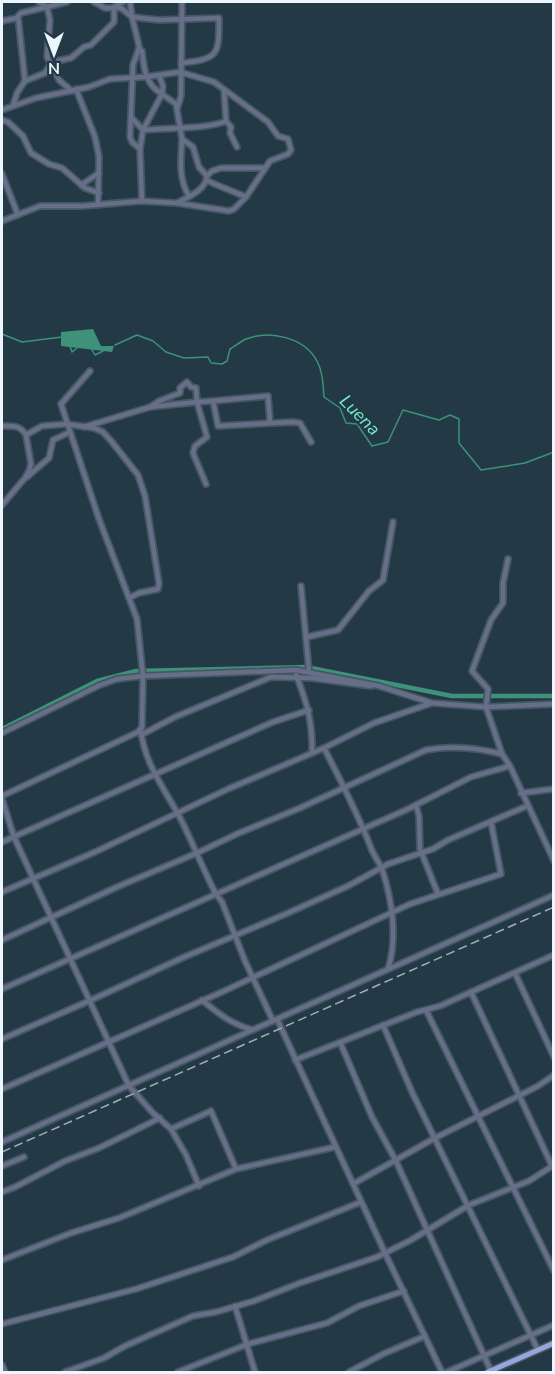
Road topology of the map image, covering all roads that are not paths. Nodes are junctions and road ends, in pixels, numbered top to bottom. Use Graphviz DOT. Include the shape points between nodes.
graph roads {
  1 [pos="39,2"];
  2 [pos="67,2"];
  3 [pos="94,2"];
  4 [pos="123,2"];
  5 [pos="130,2"];
  6 [pos="182,2"];
  7 [pos="47,6"];
  8 [pos="114,7"];
  9 [pos="132,17"];
  10 [pos="17,18"];
  11 [pos="182,19"];
  12 [pos="2,21"];
  13 [pos="139,48"];
  14 [pos="50,63"];
  15 [pos="181,63"];
  16 [pos="180,72"];
  17 [pos="159,75"];
  18 [pos="132,77"];
  19 [pos="145,77"];
  20 [pos="25,81"];
  21 [pos="74,90"];
  22 [pos="224,90"];
  23 [pos="162,94"];
  24 [pos="13,106"];
  25 [pos="177,108"];
  26 [pos="2,110"];
  27 [pos="131,117"];
  28 [pos="2,120"];
  29 [pos="226,121"];
  30 [pos="179,127"];
  31 [pos="143,130"];
  32 [pos="183,139"];
  33 [pos="237,147"];
  34 [pos="140,149"];
  35 [pos="265,168"];
  36 [pos="99,173"];
  37 [pos="2,174"];
  38 [pos="207,178"];
  39 [pos="81,185"];
  40 [pos="99,193"];
  41 [pos="189,196"];
  42 [pos="246,196"];
  43 [pos="142,201"];
  44 [pos="177,203"];
  45 [pos="98,205"];
  46 [pos="18,215"];
  47 [pos="2,221"];
  48 [pos="90,371"];
  49 [pos="213,401"];
  50 [pos="197,402"];
  51 [pos="150,406"];
  52 [pos="270,422"];
  53 [pos="66,424"];
  54 [pos="2,426"];
  55 [pos="82,427"];
  56 [pos="70,432"];
  57 [pos="26,435"];
  58 [pos="311,442"];
  59 [pos="25,478"];
  60 [pos="206,484"];
  61 [pos="2,505"];
  62 [pos="393,522"];
  63 [pos="508,559"];
  64 [pos="301,586"];
  65 [pos="129,598"];
  66 [pos="307,637"];
  67 [pos="296,670"];
  68 [pos="309,671"];
  69 [pos="143,676"];
  70 [pos="296,676"];
  71 [pos="379,686"];
  72 [pos="432,703"];
  73 [pos="554,704"];
  74 [pos="486,707"];
  75 [pos="309,710"];
  76 [pos="2,731"];
  77 [pos="141,733"];
  78 [pos="324,748"];
  79 [pos="312,753"];
  80 [pos="502,754"];
  81 [pos="510,765"];
  82 [pos="154,774"];
  83 [pos="344,788"];
  84 [pos="554,789"];
  85 [pos="521,793"];
  86 [pos="2,797"];
  87 [pos="416,805"];
  88 [pos="527,806"];
  89 [pos="177,813"];
  90 [pos="491,822"];
  91 [pos="364,828"];
  92 [pos="14,837"];
  93 [pos="2,842"];
  94 [pos="197,854"];
  95 [pos="422,854"];
  96 [pos="554,861"];
  97 [pos="381,867"];
  98 [pos="33,878"];
  99 [pos="2,892"];
  100 [pos="216,894"];
  101 [pos="438,894"];
  102 [pos="554,895"];
  103 [pos="391,913"];
  104 [pos="51,917"];
  105 [pos="236,935"];
  106 [pos="2,940"];
  107 [pos="554,955"];
  108 [pos="68,959"];
  109 [pos="388,969"];
  110 [pos="515,973"];
  111 [pos="253,977"];
  112 [pos="2,989"];
  113 [pos="471,992"];
  114 [pos="202,1000"];
  115 [pos="89,1001"];
  116 [pos="426,1010"];
  117 [pos="275,1020"];
  118 [pos="383,1025"];
  119 [pos="253,1030"];
  120 [pos="2,1039"];
  121 [pos="109,1042"];
  122 [pos="340,1042"];
  123 [pos="554,1057"];
  124 [pos="295,1060"];
  125 [pos="554,1076"];
  126 [pos="129,1086"];
  127 [pos="2,1089"];
  128 [pos="519,1096"];
  129 [pos="477,1116"];
  130 [pos="160,1118"];
  131 [pos="171,1128"];
  132 [pos="435,1138"];
  133 [pos="2,1142"];
  134 [pos="335,1147"];
  135 [pos="24,1157"];
  136 [pos="396,1161"];
  137 [pos="2,1166"];
  138 [pos="553,1166"];
  139 [pos="236,1169"];
  140 [pos="353,1184"];
  141 [pos="199,1186"];
  142 [pos="512,1187"];
  143 [pos="2,1192"];
  144 [pos="361,1202"];
  145 [pos="469,1205"];
  146 [pos="427,1230"];
  147 [pos="385,1253"];
  148 [pos="2,1260"];
  149 [pos="554,1272"];
  150 [pos="404,1292"];
  151 [pos="235,1306"];
  152 [pos="2,1324"];
  153 [pos="554,1325"];
  154 [pos="425,1336"];
  155 [pos="531,1336"];
  156 [pos="554,1343"];
  157 [pos="248,1344"];
  158 [pos="538,1350"];
  159 [pos="485,1356"];
  160 [pos="2,1365"];
  161 [pos="5,1372"];
  162 [pos="65,1372"];
  163 [pos="178,1372"];
  164 [pos="255,1372"];
  165 [pos="351,1372"];
  166 [pos="445,1372"];
  167 [pos="490,1372"];
  1 -- 7 [label="street"];
  2 -- 7 [label="street"];
  3 -- 8 [label="street" via="105,8"];
  4 -- 8 [label="street"];
  5 -- 9 [label="street"];
  6 -- 11 [label="street"];
  7 -- 10 [label="street" via="21,13"];
  7 -- 14 [label="street" via="50,20 46,55"];
  8 -- 9 [label="street"];
  8 -- 14 [label="street" via="114,22 91,45 71,58"];
  9 -- 11 [label="street"];
  9 -- 13 [label="street"];
  10 -- 12 [label="street"];
  10 -- 20 [label="street"];
  11 -- 15 [label="street"];
  11 -- 15 [label="street" via="219,18 219,42 211,57"];
  13 -- 18 [label="street"];
  13 -- 19 [label="street"];
  14 -- 20 [label="street" via="45,73"];
  14 -- 21 [label="street" via="61,84"];
  15 -- 16 [label="street"];
  16 -- 17 [label="street"];
  16 -- 22 [label="street" via="210,80"];
  16 -- 25 [label="street"];
  17 -- 19 [label="street"];
  17 -- 23 [label="street"];
  18 -- 19 [label="street"];
  18 -- 21 [label="street"];
  18 -- 27 [label="street"];
  19 -- 23 [label="street"];
  20 -- 24 [label="street"];
  21 -- 24 [label="street"];
  21 -- 36 [label="street" via="95,137"];
  22 -- 29 [label="street"];
  22 -- 35 [label="street" via="289,141 290,152"];
  23 -- 25 [label="street"];
  23 -- 31 [label="street"];
  24 -- 26 [label="street"];
  25 -- 30 [label="street"];
  27 -- 31 [label="street"];
  27 -- 34 [label="street" via="130,140"];
  28 -- 39 [label="street" via="23,136 30,152 62,168"];
  29 -- 30 [label="street"];
  29 -- 33 [label="street"];
  30 -- 31 [label="street"];
  30 -- 32 [label="street"];
  31 -- 34 [label="street"];
  32 -- 38 [label="street" via="193,147"];
  32 -- 41 [label="street" via="181,172"];
  34 -- 43 [label="street"];
  35 -- 38 [label="street" via="222,168 212,171"];
  35 -- 42 [label="street"];
  36 -- 39 [label="street"];
  36 -- 40 [label="street"];
  37 -- 46 [label="street"];
  38 -- 41 [label="street" via="203,187"];
  38 -- 42 [label="street" via="211,184"];
  39 -- 40 [label="street"];
  40 -- 45 [label="street"];
  41 -- 44 [label="street"];
  42 -- 44 [label="street" via="229,211"];
  43 -- 44 [label="street"];
  43 -- 45 [label="street"];
  45 -- 46 [label="street" via="40,206"];
  46 -- 47 [label="street"];
  48 -- 53 [label="street" via="61,404"];
  49 -- 50 [label="street"];
  49 -- 52 [label="street" via="218,426"];
  49 -- 52 [label="street" via="268,396"];
  50 -- 51 [label="street"];
  50 -- 51 [label="street" via="196,388 187,382 180,393"];
  50 -- 60 [label="street" via="207,436 198,441 194,453"];
  51 -- 55 [label="street"];
  52 -- 58 [label="street" via="300,423"];
  53 -- 55 [label="street"];
  53 -- 56 [label="street"];
  53 -- 57 [label="street" via="42,426"];
  54 -- 57 [label="street" via="19,427"];
  55 -- 65 [label="street" via="103,432 138,476 145,496 159,583 158,589"];
  56 -- 59 [label="street" via="53,440 49,458"];
  56 -- 65 [label="street"];
  57 -- 59 [label="street" via="30,464"];
  59 -- 61 [label="street"];
  62 -- 66 [label="street" via="383,580 369,591 338,630"];
  63 -- 74 [label="street" via="503,603 491,620 472,669 488,689"];
  64 -- 66 [label="street"];
  65 -- 69 [label="street" via="138,626"];
  66 -- 68 [label="street"];
  67 -- 68 [label="street"];
  67 -- 69 [label="street"];
  67 -- 70 [label="street"];
  68 -- 71 [label="street"];
  69 -- 76 [label="street" via="100,685"];
  69 -- 77 [label="street"];
  70 -- 71 [label="street"];
  70 -- 75 [label="street"];
  70 -- 77 [label="street" via="260,680"];
  71 -- 72 [label="street"];
  72 -- 74 [label="street"];
  72 -- 78 [label="street" via="374,723"];
  73 -- 74 [label="street"];
  74 -- 80 [label="street"];
  75 -- 79 [label="street"];
  75 -- 82 [label="street"];
  77 -- 82 [label="street"];
  77 -- 86 [label="street"];
  78 -- 79 [label="street"];
  78 -- 83 [label="street"];
  79 -- 89 [label="street"];
  80 -- 81 [label="street"];
  80 -- 83 [label="street" via="468,748 426,750"];
  81 -- 85 [label="street"];
  81 -- 87 [label="street" via="471,777"];
  82 -- 89 [label="street"];
  82 -- 92 [label="street"];
  83 -- 91 [label="street"];
  83 -- 94 [label="street"];
  84 -- 85 [label="street"];
  85 -- 88 [label="street"];
  86 -- 92 [label="street"];
  87 -- 91 [label="street"];
  87 -- 95 [label="street"];
  88 -- 90 [label="street"];
  88 -- 96 [label="street"];
  89 -- 94 [label="street"];
  89 -- 98 [label="street"];
  90 -- 95 [label="street"];
  90 -- 101 [label="street" via="502,873"];
  91 -- 97 [label="street"];
  91 -- 100 [label="street"];
  92 -- 93 [label="street"];
  92 -- 98 [label="street"];
  94 -- 100 [label="street"];
  94 -- 104 [label="street"];
  95 -- 97 [label="street"];
  95 -- 101 [label="street"];
  97 -- 103 [label="street"];
  97 -- 105 [label="street" via="348,886"];
  98 -- 99 [label="street"];
  98 -- 104 [label="street"];
  100 -- 105 [label="street"];
  100 -- 108 [label="street"];
  101 -- 103 [label="street"];
  102 -- 109 [label="street"];
  103 -- 109 [label="street" via="393,946"];
  103 -- 111 [label="street"];
  104 -- 106 [label="street"];
  104 -- 108 [label="street"];
  105 -- 111 [label="street"];
  105 -- 115 [label="street"];
  107 -- 110 [label="street"];
  108 -- 112 [label="street"];
  108 -- 115 [label="street"];
  109 -- 117 [label="street"];
  110 -- 113 [label="street"];
  110 -- 123 [label="street"];
  111 -- 114 [label="street"];
  111 -- 117 [label="street"];
  113 -- 116 [label="street"];
  113 -- 128 [label="street"];
  114 -- 119 [label="street" via="224,1019"];
  114 -- 121 [label="street"];
  115 -- 120 [label="street"];
  115 -- 121 [label="street"];
  116 -- 118 [label="street"];
  116 -- 129 [label="street"];
  117 -- 119 [label="street"];
  117 -- 124 [label="street"];
  118 -- 122 [label="street"];
  118 -- 132 [label="street"];
  119 -- 126 [label="street"];
  121 -- 126 [label="street"];
  121 -- 127 [label="street"];
  122 -- 124 [label="street"];
  122 -- 136 [label="street"];
  124 -- 134 [label="street"];
  125 -- 128 [label="street"];
  126 -- 130 [label="street"];
  126 -- 133 [label="street"];
  128 -- 129 [label="street"];
  128 -- 138 [label="street"];
  129 -- 132 [label="street"];
  129 -- 142 [label="street"];
  130 -- 131 [label="street"];
  130 -- 143 [label="street"];
  131 -- 139 [label="street" via="211,1111"];
  131 -- 141 [label="street"];
  132 -- 136 [label="street"];
  132 -- 145 [label="street"];
  134 -- 139 [label="street"];
  134 -- 140 [label="street"];
  135 -- 137 [label="street"];
  136 -- 140 [label="street"];
  136 -- 146 [label="street"];
  138 -- 142 [label="street"];
  139 -- 141 [label="street"];
  140 -- 144 [label="street"];
  141 -- 148 [label="street"];
  142 -- 145 [label="street"];
  142 -- 149 [label="street"];
  144 -- 147 [label="street"];
  144 -- 152 [label="street" via="233,1257 136,1289"];
  145 -- 146 [label="street"];
  145 -- 155 [label="street"];
  146 -- 147 [label="street"];
  146 -- 159 [label="street"];
  147 -- 150 [label="street"];
  147 -- 151 [label="street"];
  150 -- 154 [label="street"];
  150 -- 157 [label="street" via="359,1306 327,1323"];
  151 -- 157 [label="street"];
  151 -- 162 [label="street" via="193,1316 105,1358"];
  153 -- 155 [label="street"];
  154 -- 165 [label="street"];
  154 -- 166 [label="street"];
  155 -- 158 [label="street"];
  155 -- 159 [label="street"];
  156 -- 158 [label="main road"];
  157 -- 163 [label="street"];
  157 -- 164 [label="street"];
  158 -- 167 [label="main road"];
  159 -- 166 [label="street"];
  159 -- 167 [label="street"];
  160 -- 161 [label="street"];
}
